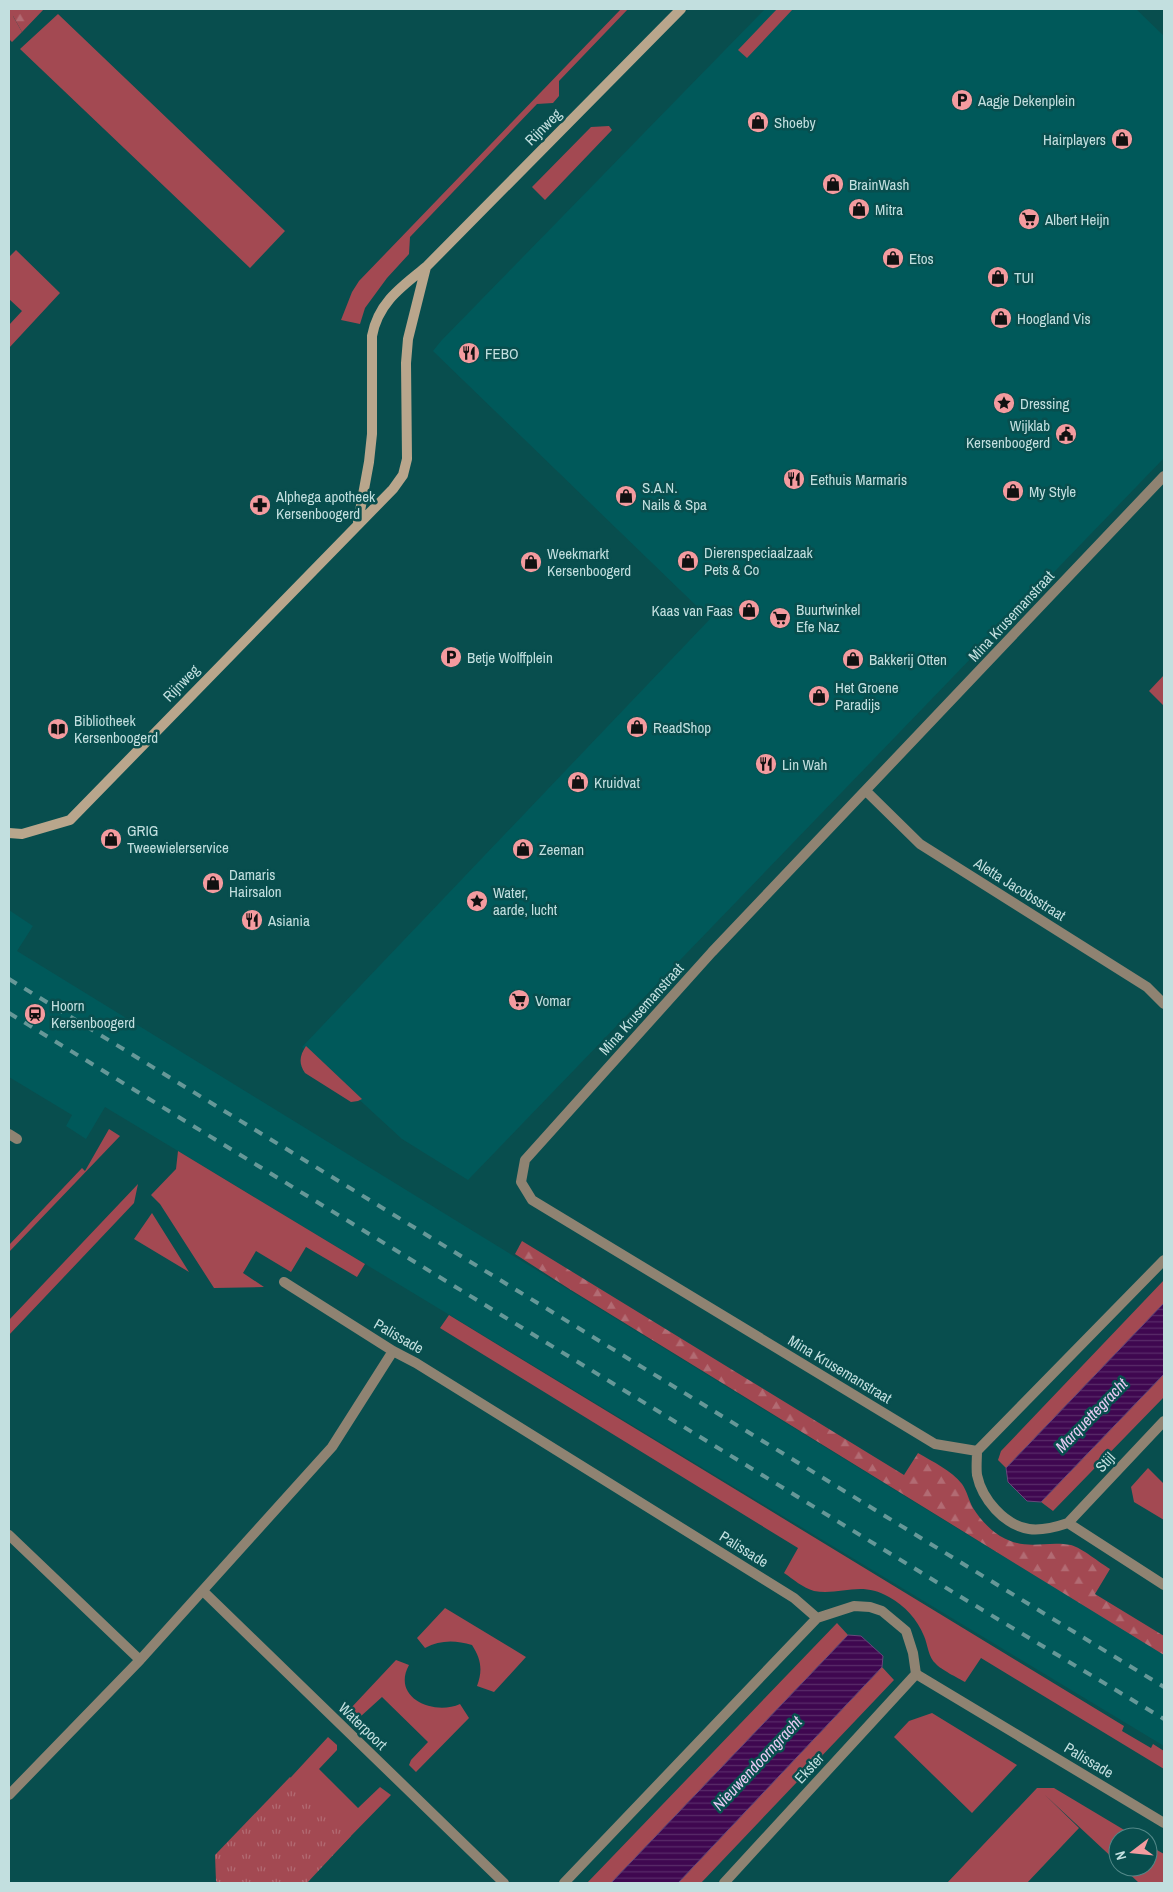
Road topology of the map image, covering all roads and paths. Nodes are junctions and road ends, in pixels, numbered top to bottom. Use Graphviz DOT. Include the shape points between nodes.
graph roads {
  1 [pos="681,9"];
  2 [pos="426,267"];
  3 [pos="1164,476"];
  4 [pos="358,522"];
  5 [pos="866,791"];
  6 [pos="9,833"];
  7 [pos="1164,1004"];
  8 [pos="1164,1260"];
  9 [pos="284,1282"];
  10 [pos="393,1351"];
  11 [pos="1164,1421"];
  12 [pos="976,1451"];
  13 [pos="1068,1523"];
  14 [pos="9,1535"];
  15 [pos="1164,1585"];
  16 [pos="203,1591"];
  17 [pos="817,1618"];
  18 [pos="140,1660"];
  19 [pos="916,1674"];
  20 [pos="9,1795"];
  21 [pos="1164,1824"];
  22 [pos="504,1883"];
  23 [pos="564,1883"];
  24 [pos="724,1883"];
  1 -- 2 [label="street, Rijnweg"];
  2 -- 4 [label="street, Rijnweg" via="408,339 407,459 393,489"];
  2 -- 4 [label="street, Rijnweg" via="399,288 374,322 372,434"];
  3 -- 5 [label="street, Mina Krusemanstraat"];
  4 -- 6 [label="street, Rijnweg" via="70,820 22,834"];
  5 -- 7 [label="street, Aletta Jacobsstraat" via="920,844 1147,987"];
  5 -- 12 [label="street, Mina Krusemanstraat" via="718,946 532,1150 525,1160 521,1182 532,1200 935,1444"];
  8 -- 12 [label="street"];
  9 -- 10 [label="street, Palissade"];
  10 -- 16 [label="street" via="332,1447"];
  10 -- 17 [label="street, Palissade" via="794,1598"];
  11 -- 13 [label="street, Stijl"];
  12 -- 13 [label="street" via="977,1475 986,1495 1008,1520 1028,1529"];
  13 -- 15 [label="street"];
  14 -- 18 [label="street"];
  16 -- 18 [label="street"];
  16 -- 22 [label="street, Waterpoort"];
  17 -- 19 [label="street" via="854,1606 882,1611 906,1631"];
  17 -- 23 [label="street"];
  18 -- 20 [label="street"];
  19 -- 21 [label="street, Palissade"];
  19 -- 24 [label="street, Ekster"];
}
